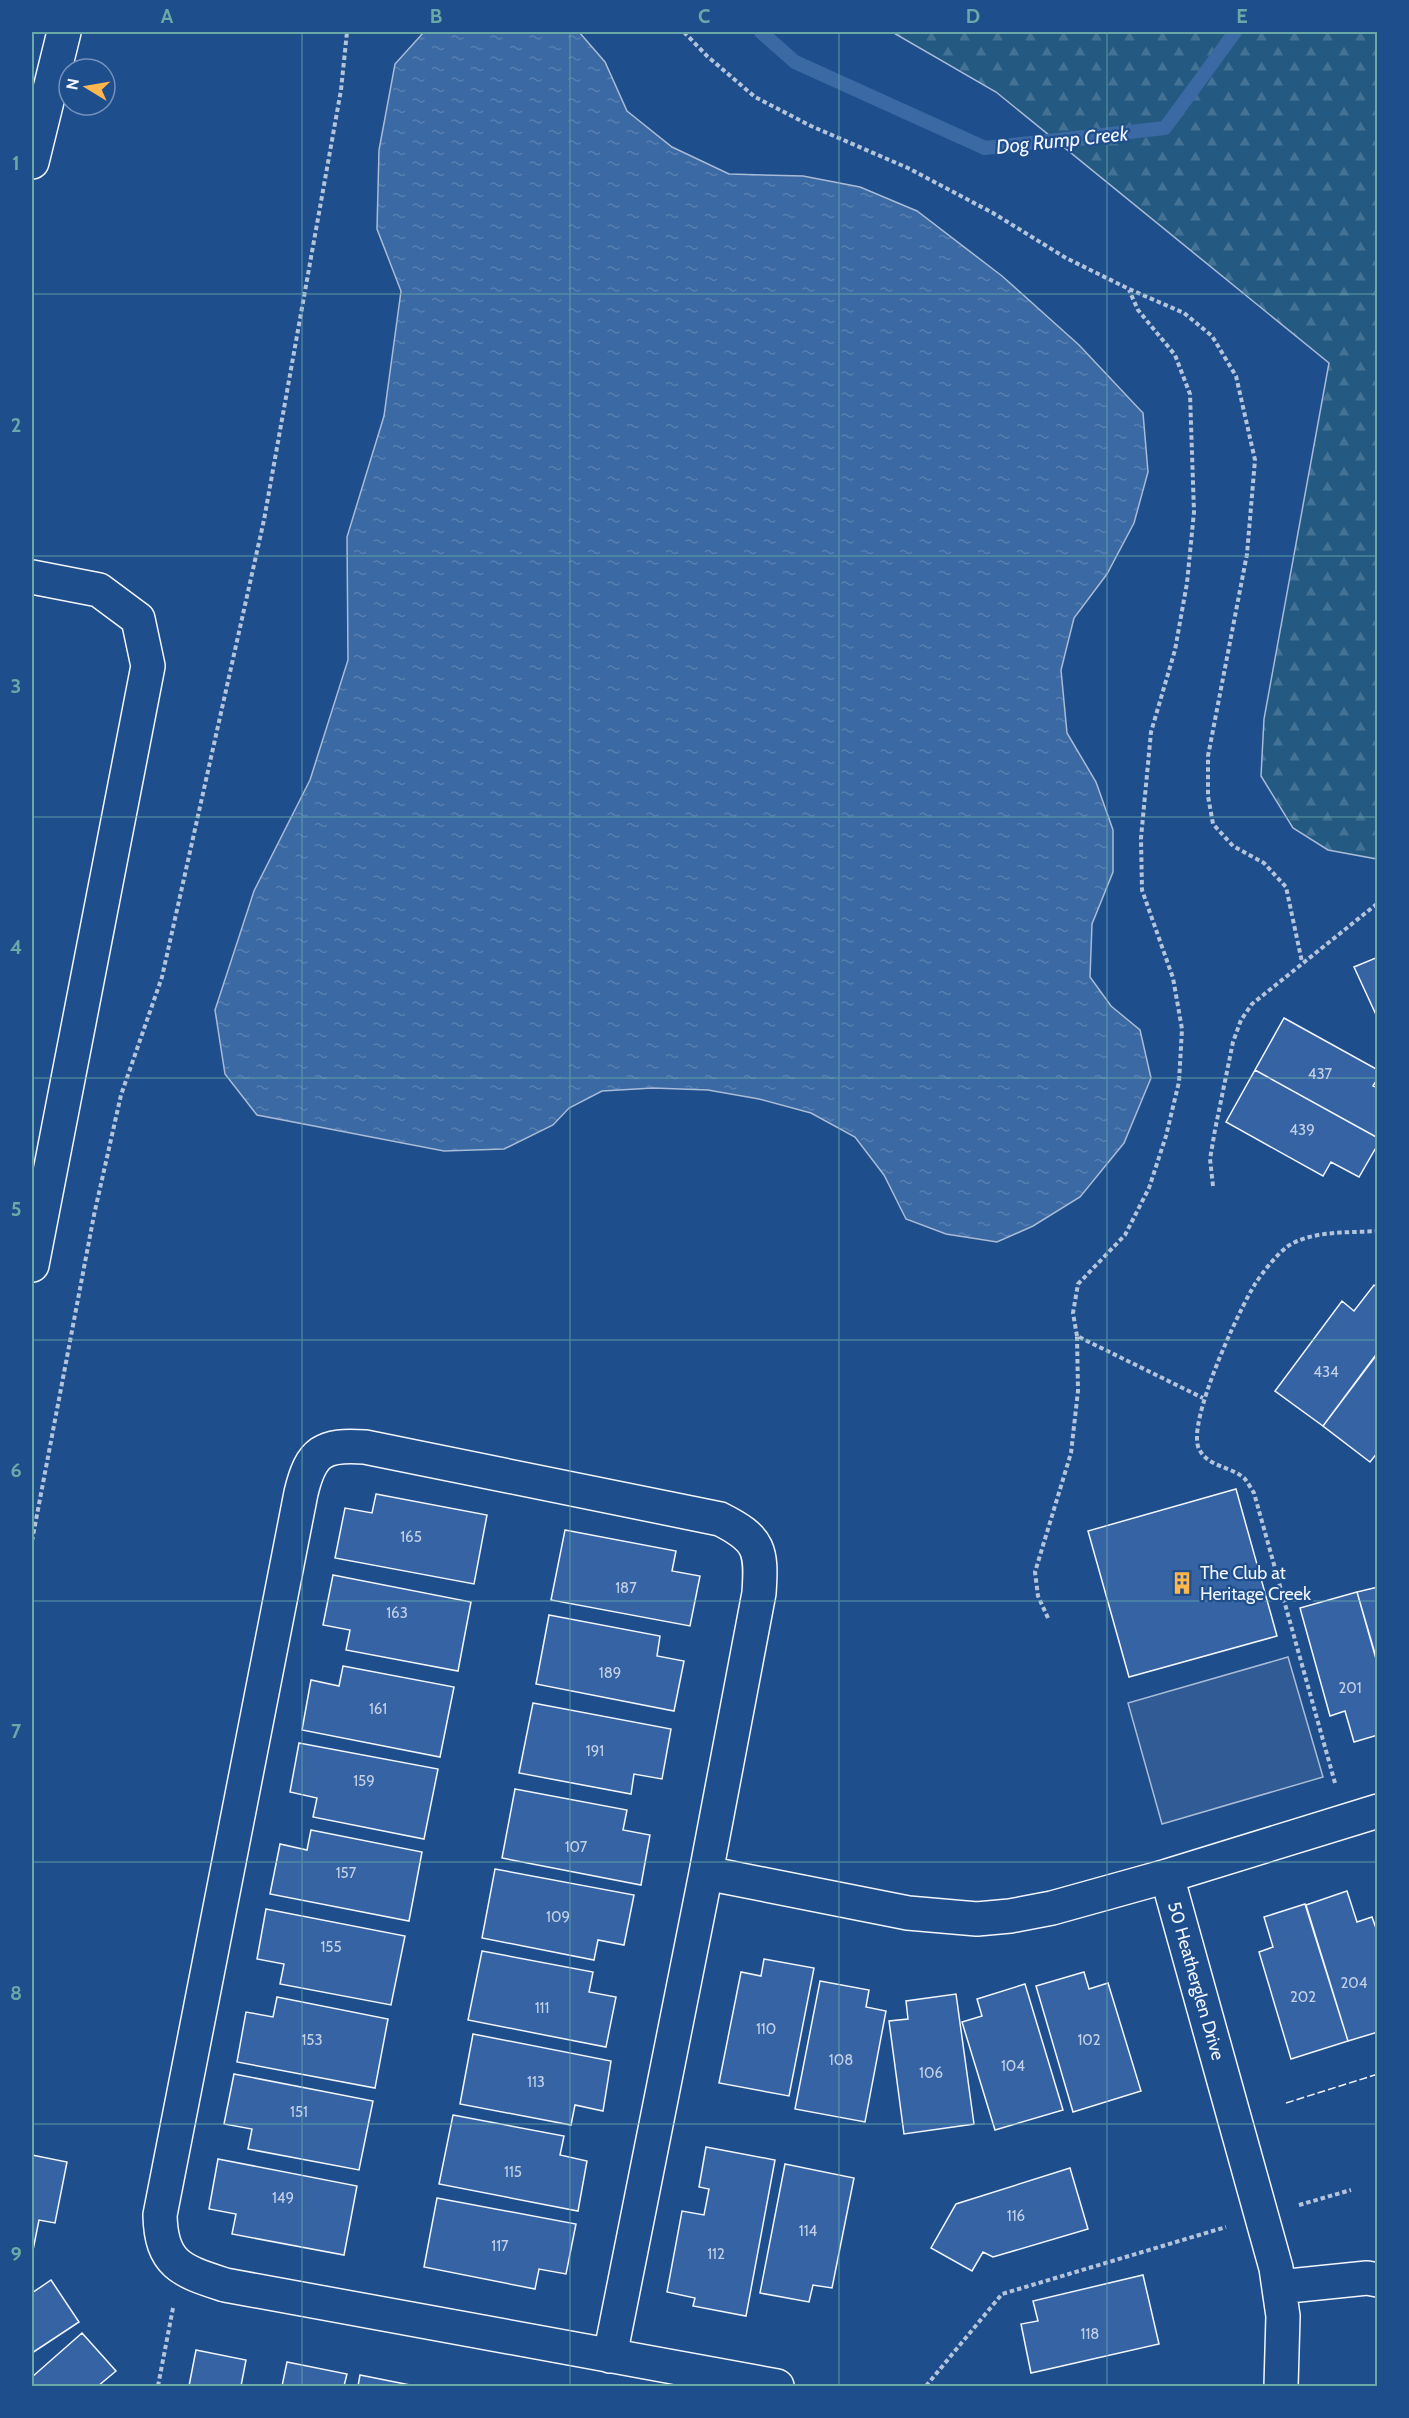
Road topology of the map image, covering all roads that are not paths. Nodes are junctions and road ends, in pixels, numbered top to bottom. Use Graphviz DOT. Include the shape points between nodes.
graph roads {
  1 [pos="64,32"];
  2 [pos="32,162"];
  3 [pos="32,577"];
  4 [pos="32,1265"];
  5 [pos="1377,1811"];
  6 [pos="706,1873"];
  7 [pos="1167,1876"];
  8 [pos="1377,2280"];
  9 [pos="1279,2287"];
  10 [pos="609,2356"];
  11 [pos="777,2386"];
  12 [pos="1281,2386"];
  1 -- 2 [label="street"];
  3 -- 4 [label="street" via="99,590 138,619 148,666"];
  5 -- 7 [label="street"];
  6 -- 7 [label="street" via="908,1913 977,1919 1052,1908"];
  6 -- 10 [label="street"];
  6 -- 10 [label="street" via="759,1593 758,1548 743,1531 720,1519 365,1447 342,1445 320,1452 306,1471 301,1493 160,2215 160,2235 169,2258 200,2277 225,2285"];
  7 -- 9 [label="street, 50 Heatherglen Drive"];
  8 -- 9 [label="street"];
  9 -- 12 [label="street, 50 Heatherglen Drive" via="1283,2316"];
  10 -- 11 [label="street"];
}
